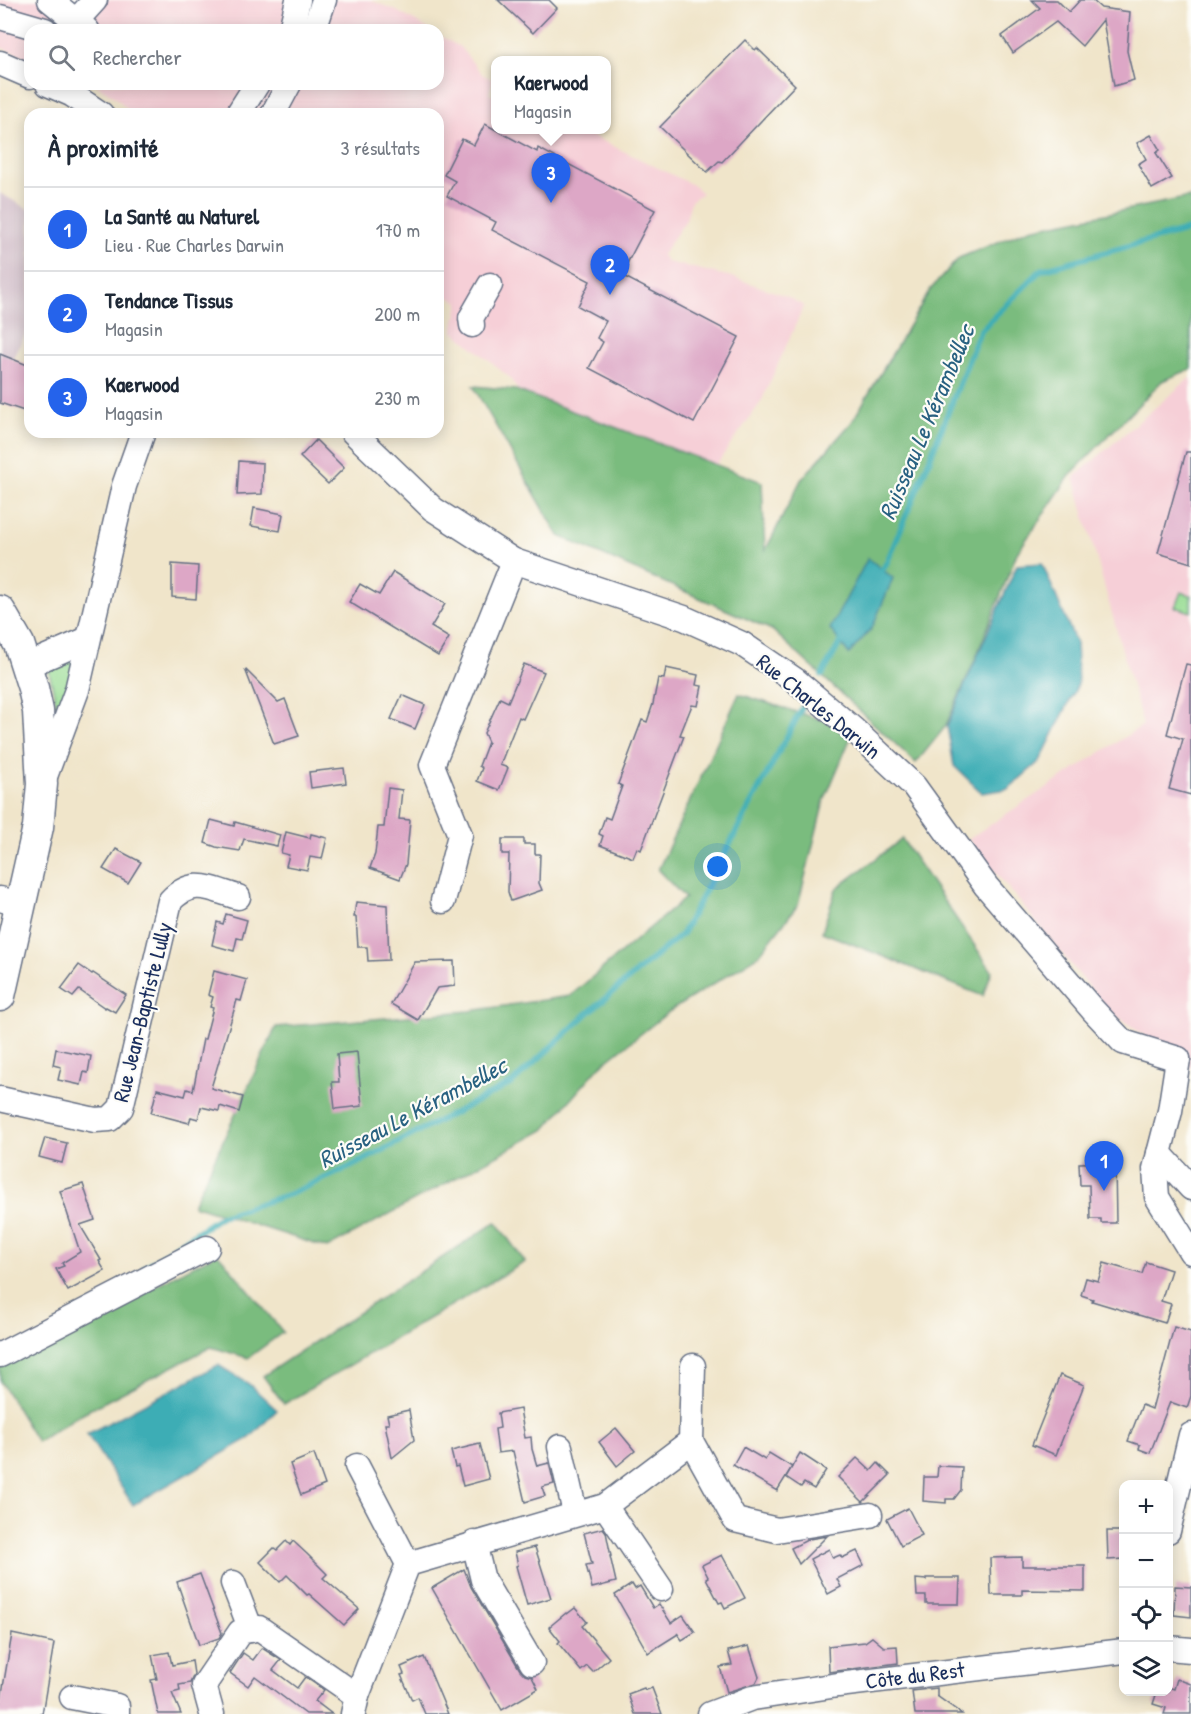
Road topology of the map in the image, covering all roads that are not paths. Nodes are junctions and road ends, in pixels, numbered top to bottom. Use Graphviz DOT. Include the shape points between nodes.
graph roads {
  1 [pos="95,0"];
  2 [pos="298,0"];
  3 [pos="324,0"];
  4 [pos="0,17"];
  5 [pos="70,19"];
  6 [pos="24,24"];
  7 [pos="292,24"];
  8 [pos="316,24"];
  9 [pos="0,63"];
  10 [pos="24,73"];
  11 [pos="62,90"];
  12 [pos="253,90"];
  13 [pos="286,90"];
  14 [pos="92,108"];
  15 [pos="242,108"];
  16 [pos="276,108"];
  17 [pos="490,285"];
  18 [pos="472,325"];
  19 [pos="141,438"];
  20 [pos="359,438"];
  21 [pos="514,561"];
  22 [pos="0,611"];
  23 [pos="88,639"];
  24 [pos="26,666"];
  25 [pos="42,784"];
  26 [pos="238,897"];
  27 [pos="10,901"];
  28 [pos="443,901"];
  29 [pos="0,996"];
  30 [pos="1185,1056"];
  31 [pos="0,1099"];
  32 [pos="1159,1153"];
  33 [pos="1191,1188"];
  34 [pos="207,1248"];
  35 [pos="1191,1252"];
  36 [pos="0,1355"];
  37 [pos="693,1366"];
  38 [pos="1191,1435"];
  39 [pos="691,1441"];
  40 [pos="560,1447"];
  41 [pos="357,1466"];
  42 [pos="605,1506"];
  43 [pos="1173,1510"];
  44 [pos="575,1514"];
  45 [pos="870,1515"];
  46 [pos="474,1543"];
  47 [pos="408,1564"];
  48 [pos="233,1583"];
  49 [pos="662,1589"];
  50 [pos="252,1630"];
  51 [pos="1173,1648"];
  52 [pos="1191,1650"];
  53 [pos="1119,1652"];
  54 [pos="532,1663"];
  55 [pos="72,1696"];
  56 [pos="355,1705"];
  57 [pos="117,1714"];
  58 [pos="212,1714"];
  59 [pos="710,1714"];
  1 -- 5 [label="street"];
  2 -- 7 [label="street"];
  3 -- 8 [label="street"];
  4 -- 6 [label="street"];
  9 -- 10 [label="street"];
  11 -- 14 [label="street"];
  12 -- 15 [label="street"];
  13 -- 16 [label="street"];
  17 -- 18 [label="street" via="471,318"];
  19 -- 23 [label="street" via="124,486"];
  20 -- 21 [label="street, Rue Charles Darwin" via="433,509"];
  21 -- 28 [label="street" via="432,765 460,835"];
  21 -- 30 [label="street, Rue Charles Darwin" via="684,618 742,644 795,680 914,786 986,886 1123,1042"];
  22 -- 24 [label="main road" via="19,644"];
  23 -- 24 [label="street"];
  23 -- 25 [label="street" via="77,690"];
  24 -- 25 [label="main road" via="38,711"];
  25 -- 27 [label="main road" via="38,827"];
  26 -- 31 [label="street, Rue Jean-Baptiste Lully" via="196,886 182,890 170,901 122,1108 110,1119 95,1120"];
  27 -- 29 [label="main road"];
  30 -- 32 [label="street"];
  32 -- 33 [label="street"];
  32 -- 35 [label="street" via="1156,1197"];
  34 -- 36 [label="street"];
  37 -- 39 [label="street"];
  38 -- 43 [label="street"];
  39 -- 42 [label="street"];
  39 -- 45 [label="street" via="735,1520 777,1530"];
  40 -- 44 [label="street"];
  41 -- 47 [label="street"];
  42 -- 44 [label="street"];
  42 -- 49 [label="street"];
  44 -- 46 [label="street"];
  46 -- 47 [label="street"];
  46 -- 54 [label="street" via="483,1580"];
  47 -- 56 [label="street"];
  48 -- 50 [label="street"];
  50 -- 56 [label="street" via="260,1628"];
  50 -- 58 [label="street" via="240,1632 204,1685"];
  51 -- 52 [label="street"];
  53 -- 59 [label="street, Côte du Rest" via="838,1684 752,1698"];
  55 -- 57 [label="street" via="117,1707"];
}
